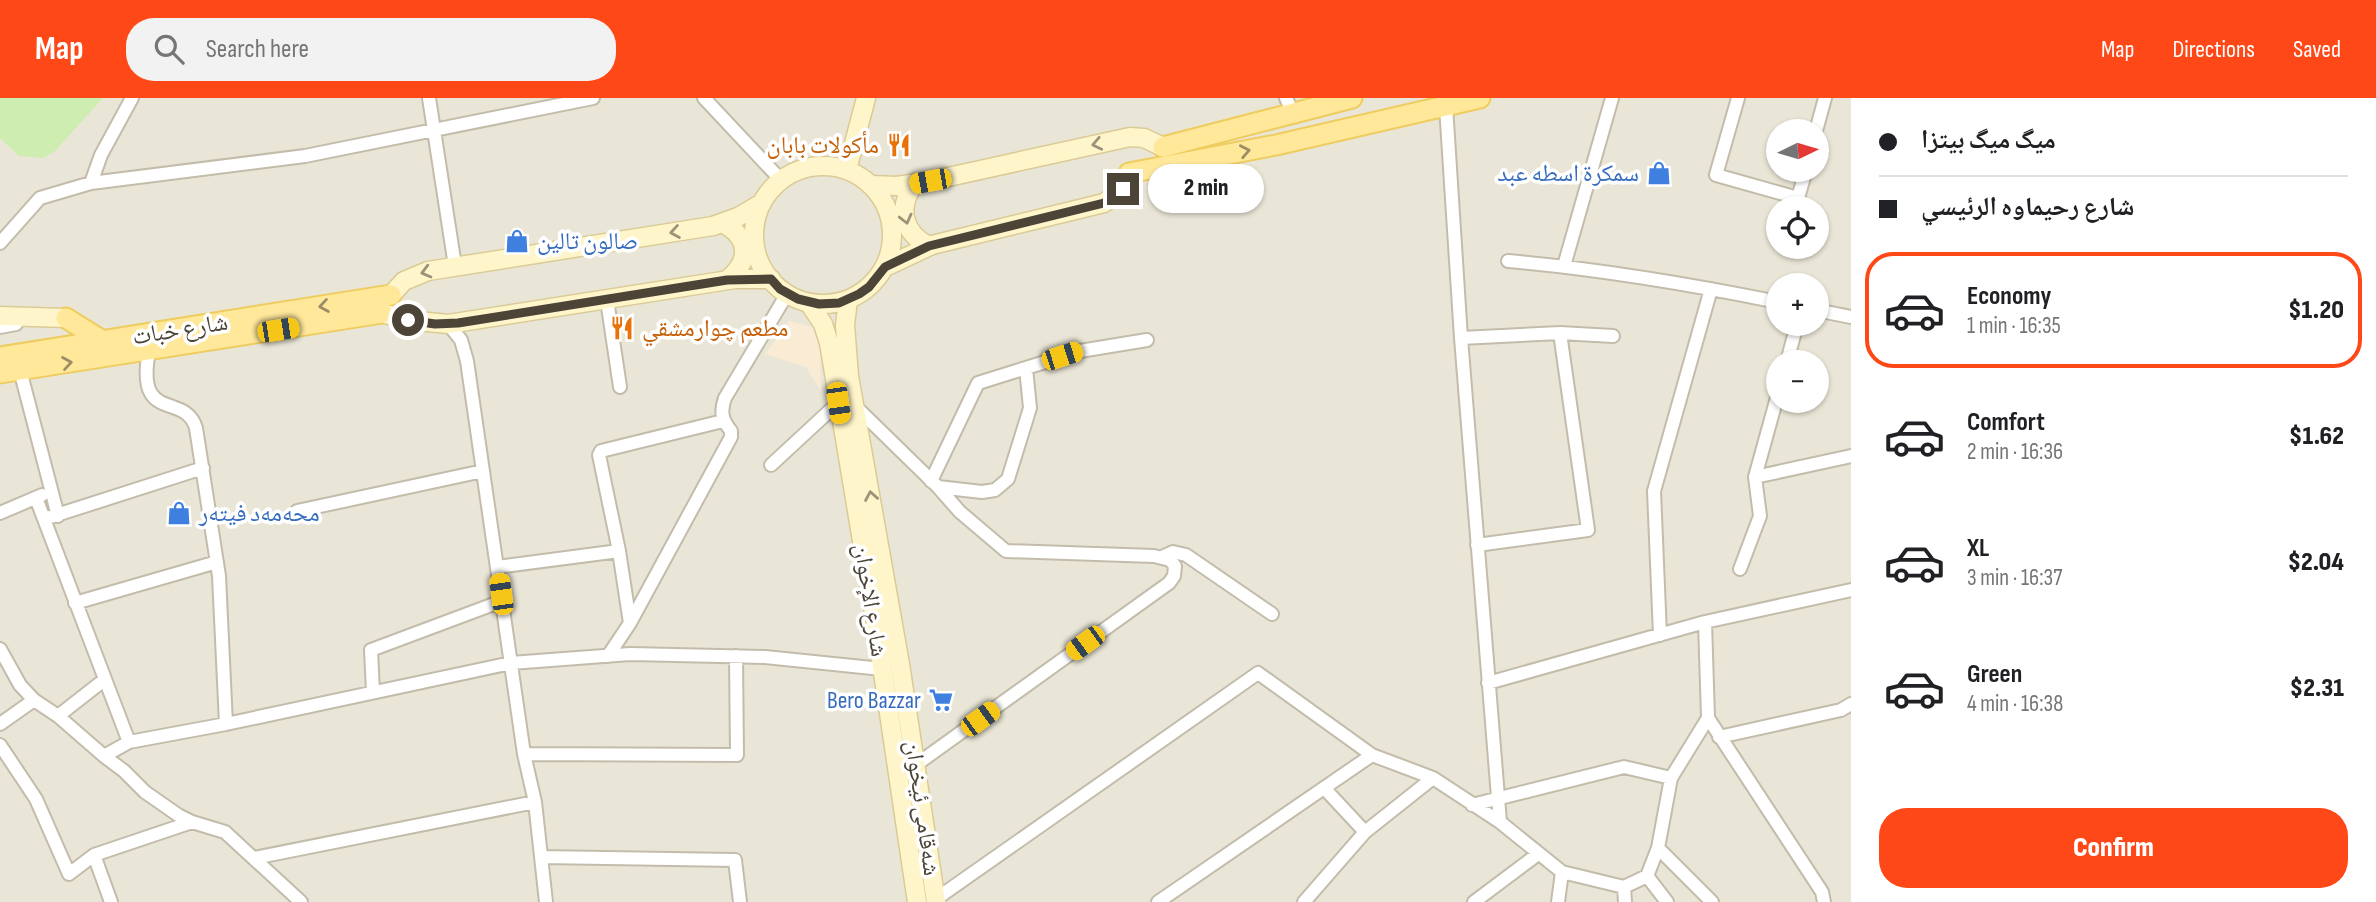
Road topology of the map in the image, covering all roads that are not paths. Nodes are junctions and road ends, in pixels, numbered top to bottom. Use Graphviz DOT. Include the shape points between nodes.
graph roads {
  1 [pos="132,98"];
  2 [pos="429,98"];
  3 [pos="593,98"];
  4 [pos="704,98"];
  5 [pos="866,98"];
  6 [pos="1352,98"];
  7 [pos="1480,98"];
  8 [pos="1612,98"];
  9 [pos="1738,98"];
  10 [pos="1825,98"];
  11 [pos="1289,106"];
  12 [pos="1446,106"];
  13 [pos="1819,119"];
  14 [pos="434,131"];
  15 [pos="1163,147"];
  16 [pos="847,170"];
  17 [pos="1129,173"];
  18 [pos="780,180"];
  19 [pos="1802,182"];
  20 [pos="91,183"];
  21 [pos="914,184"];
  22 [pos="871,185"];
  23 [pos="762,203"];
  24 [pos="722,223"];
  25 [pos="0,243"];
  26 [pos="929,246"];
  27 [pos="1508,261"];
  28 [pos="455,266"];
  29 [pos="1564,266"];
  30 [pos="885,267"];
  31 [pos="771,279"];
  32 [pos="727,280"];
  33 [pos="1712,289"];
  34 [pos="788,294"];
  35 [pos="391,295"];
  36 [pos="607,300"];
  37 [pos="848,300"];
  38 [pos="1766,300"];
  39 [pos="809,303"];
  40 [pos="382,313"];
  41 [pos="1829,313"];
  42 [pos="0,316"];
  43 [pos="21,316"];
  44 [pos="1851,317"];
  45 [pos="61,318"];
  46 [pos="448,324"];
  47 [pos="845,325"];
  48 [pos="0,327"];
  49 [pos="826,332"];
  50 [pos="1560,333"];
  51 [pos="1614,336"];
  52 [pos="1461,338"];
  53 [pos="1147,340"];
  54 [pos="103,341"];
  55 [pos="53,348"];
  56 [pos="149,351"];
  57 [pos="0,357"];
  58 [pos="1026,368"];
  59 [pos="20,370"];
  60 [pos="0,373"];
  61 [pos="620,387"];
  62 [pos="846,404"];
  63 [pos="1773,413"];
  64 [pos="723,421"];
  65 [pos="1851,456"];
  66 [pos="771,465"];
  67 [pos="202,468"];
  68 [pos="483,471"];
  69 [pos="1755,477"];
  70 [pos="934,484"];
  71 [pos="52,491"];
  72 [pos="36,498"];
  73 [pos="297,511"];
  74 [pos="0,513"];
  75 [pos="58,516"];
  76 [pos="44,519"];
  77 [pos="1477,545"];
  78 [pos="619,551"];
  79 [pos="1162,557"];
  80 [pos="218,562"];
  81 [pos="497,567"];
  82 [pos="1740,569"];
  83 [pos="1851,590"];
  84 [pos="502,601"];
  85 [pos="75,603"];
  86 [pos="1272,614"];
  87 [pos="1705,622"];
  88 [pos="630,624"];
  89 [pos="1660,635"];
  90 [pos="0,649"];
  91 [pos="608,656"];
  92 [pos="736,656"];
  93 [pos="511,663"];
  94 [pos="882,669"];
  95 [pos="104,680"];
  96 [pos="1489,683"];
  97 [pos="373,692"];
  98 [pos="34,700"];
  99 [pos="1851,704"];
  100 [pos="58,716"];
  101 [pos="1708,718"];
  102 [pos="0,724"];
  103 [pos="226,724"];
  104 [pos="1719,737"];
  105 [pos="129,741"];
  106 [pos="0,745"];
  107 [pos="524,754"];
  108 [pos="1371,755"];
  109 [pos="104,756"];
  110 [pos="917,764"];
  111 [pos="1433,778"];
  112 [pos="1671,778"];
  113 [pos="1325,789"];
  114 [pos="1498,799"];
  115 [pos="535,802"];
  116 [pos="1472,805"];
  117 [pos="192,822"];
  118 [pos="1500,822"];
  119 [pos="1365,832"];
  120 [pos="1658,848"];
  121 [pos="929,850"];
  122 [pos="911,853"];
  123 [pos="1538,854"];
  124 [pos="94,855"];
  125 [pos="541,857"];
  126 [pos="254,859"];
  127 [pos="1562,872"];
  128 [pos="1647,876"];
  129 [pos="1624,887"];
  130 [pos="936,901"];
  131 [pos="111,902"];
  132 [pos="300,902"];
  133 [pos="547,902"];
  134 [pos="740,902"];
  135 [pos="917,902"];
  136 [pos="1158,902"];
  137 [pos="1304,902"];
  138 [pos="1474,902"];
  139 [pos="1558,902"];
  140 [pos="1625,902"];
  141 [pos="1667,902"];
  142 [pos="1712,902"];
  143 [pos="1824,902"];
  1 -- 20 [label="street"];
  2 -- 14 [label="street"];
  3 -- 14 [label="street"];
  4 -- 18 [label="street"];
  5 -- 16 [label="main road"];
  6 -- 11 [label="main road"];
  7 -- 12 [label="main road"];
  8 -- 29 [label="street"];
  9 -- 19 [label="street" via="1716,175 1798,198"];
  10 -- 13 [label="street"];
  11 -- 15 [label="main road"];
  17 -- 12 [label="main road, one-way"];
  12 -- 52 [label="street"];
  14 -- 20 [label="street" via="305,156"];
  14 -- 28 [label="street"];
  15 -- 21 [label="main road, one-way" via="1144,138 1123,138"];
  16 -- 18 [label="main road" via="819,165"];
  16 -- 22 [label="main road"];
  17 -- 26 [label="main road" via="1123,189 1104,203"];
  18 -- 23 [label="main road"];
  20 -- 25 [label="street" via="40,198"];
  21 -- 22 [label="main road"];
  21 -- 26 [label="main road, one-way" via="906,194 904,219 909,231"];
  22 -- 30 [label="main road" via="886,207 893,233"];
  23 -- 24 [label="main road, شارع خبات"];
  23 -- 31 [label="main road" via="754,239 760,264"];
  24 -- 28 [label="main road, شارع خبات, one-way"];
  24 -- 32 [label="main road" via="736,232 745,259"];
  26 -- 30 [label="main road"];
  27 -- 29 [label="street"];
  28 -- 35 [label="main road, شارع خبات, one-way" via="411,277"];
  29 -- 33 [label="street"];
  30 -- 37 [label="main road" via="869,287"];
  31 -- 32 [label="main road, شارع خبات"];
  31 -- 34 [label="main road"];
  32 -- 36 [label="main road, شارع خبات"];
  33 -- 38 [label="street"];
  33 -- 89 [label="street" via="1654,491"];
  34 -- 39 [label="main road"];
  34 -- 64 [label="street" via="725,398"];
  35 -- 54 [label="main road, شارع خبات, one-way"];
  36 -- 46 [label="main road, شارع خبات"];
  36 -- 61 [label="street"];
  37 -- 39 [label="main road"];
  37 -- 47 [label="main road, شەقامی ئیخوان"];
  39 -- 49 [label="main road, شارع الإخوان"];
  40 -- 46 [label="main road, شارع خبات"];
  40 -- 56 [label="main road, شارع خبات"];
  41 -- 44 [label="street"];
  42 -- 43 [label="main road"];
  43 -- 45 [label="main road"];
  43 -- 48 [label="street" via="16,324"];
  45 -- 54 [label="main road"];
  45 -- 55 [label="main road"];
  46 -- 68 [label="street" via="465,350"];
  47 -- 49 [label="main road" via="834,322"];
  47 -- 62 [label="main road, شەقامی ئیخوان"];
  49 -- 62 [label="main road, شارع الإخوان"];
  50 -- 51 [label="street"];
  50 -- 52 [label="street"];
  50 -- 77 [label="street" via="1588,530"];
  52 -- 77 [label="street"];
  53 -- 58 [label="street" via="1080,351"];
  54 -- 55 [label="main road, شارع خبات"];
  55 -- 57 [label="main road, شارع خبات"];
  59 -- 56 [label="main road, شارع خبات, one-way"];
  56 -- 67 [label="street" via="147,386 160,402 194,422"];
  58 -- 70 [label="street" via="978,383"];
  58 -- 70 [label="street" via="1030,408 1008,479 995,490 982,492"];
  59 -- 60 [label="main road, شارع خبات"];
  59 -- 71 [label="street"];
  62 -- 66 [label="street"];
  62 -- 70 [label="street"];
  62 -- 94 [label="main road, شارع الإخوان"];
  110 -- 62 [label="main road, شەقامی ئیخوان, one-way"];
  63 -- 69 [label="street"];
  64 -- 78 [label="street" via="601,451"];
  64 -- 88 [label="street" via="731,437"];
  65 -- 69 [label="street"];
  67 -- 75 [label="street"];
  67 -- 80 [label="street"];
  68 -- 73 [label="street"];
  68 -- 81 [label="street"];
  69 -- 82 [label="street" via="1760,516"];
  70 -- 79 [label="street" via="1006,551"];
  71 -- 72 [label="street"];
  71 -- 75 [label="street"];
  72 -- 74 [label="street"];
  72 -- 76 [label="street"];
  75 -- 76 [label="street"];
  76 -- 85 [label="street"];
  77 -- 96 [label="street"];
  78 -- 81 [label="street"];
  78 -- 88 [label="street"];
  79 -- 86 [label="street" via="1173,552 1186,555"];
  79 -- 110 [label="street" via="1175,566 1169,583"];
  80 -- 85 [label="street"];
  80 -- 103 [label="street"];
  81 -- 84 [label="street"];
  83 -- 87 [label="street"];
  84 -- 93 [label="street"];
  84 -- 97 [label="street" via="372,650"];
  85 -- 95 [label="street"];
  87 -- 89 [label="street"];
  87 -- 101 [label="street"];
  88 -- 91 [label="street"];
  89 -- 96 [label="street"];
  90 -- 98 [label="street"];
  91 -- 92 [label="street"];
  91 -- 93 [label="street"];
  92 -- 94 [label="street"];
  92 -- 107 [label="street" via="737,755"];
  93 -- 97 [label="street"];
  93 -- 107 [label="street"];
  94 -- 122 [label="main road, شارع الإخوان"];
  95 -- 100 [label="street"];
  95 -- 105 [label="street"];
  96 -- 114 [label="street"];
  97 -- 103 [label="street"];
  98 -- 100 [label="street"];
  98 -- 102 [label="street"];
  99 -- 104 [label="street"];
  100 -- 109 [label="street"];
  101 -- 104 [label="street"];
  101 -- 112 [label="street"];
  103 -- 105 [label="street"];
  104 -- 143 [label="street" via="1822,892"];
  105 -- 109 [label="street"];
  106 -- 124 [label="street" via="36,799 69,874"];
  107 -- 115 [label="street"];
  108 -- 111 [label="street"];
  108 -- 113 [label="street"];
  108 -- 130 [label="street" via="1258,673"];
  109 -- 117 [label="street" via="145,792"];
  110 -- 121 [label="main road, شەقامی ئیخوان"];
  111 -- 116 [label="street"];
  111 -- 119 [label="street"];
  112 -- 114 [label="street" via="1624,767"];
  112 -- 120 [label="street"];
  113 -- 119 [label="street"];
  113 -- 136 [label="street"];
  114 -- 116 [label="street"];
  114 -- 118 [label="street"];
  115 -- 125 [label="street"];
  115 -- 126 [label="street"];
  116 -- 118 [label="street"];
  117 -- 124 [label="street"];
  117 -- 126 [label="street" via="225,832"];
  118 -- 123 [label="street"];
  119 -- 137 [label="street"];
  120 -- 128 [label="street"];
  120 -- 142 [label="street"];
  121 -- 122 [label="main road"];
  121 -- 130 [label="main road, شەقامی ئیخوان"];
  122 -- 135 [label="main road, شارع الإخوان"];
  123 -- 127 [label="street"];
  123 -- 138 [label="street"];
  124 -- 131 [label="street"];
  125 -- 133 [label="street"];
  125 -- 134 [label="street" via="735,860"];
  126 -- 132 [label="street"];
  127 -- 129 [label="street"];
  127 -- 139 [label="street"];
  128 -- 129 [label="street"];
  128 -- 141 [label="street"];
  129 -- 140 [label="street"];
}
